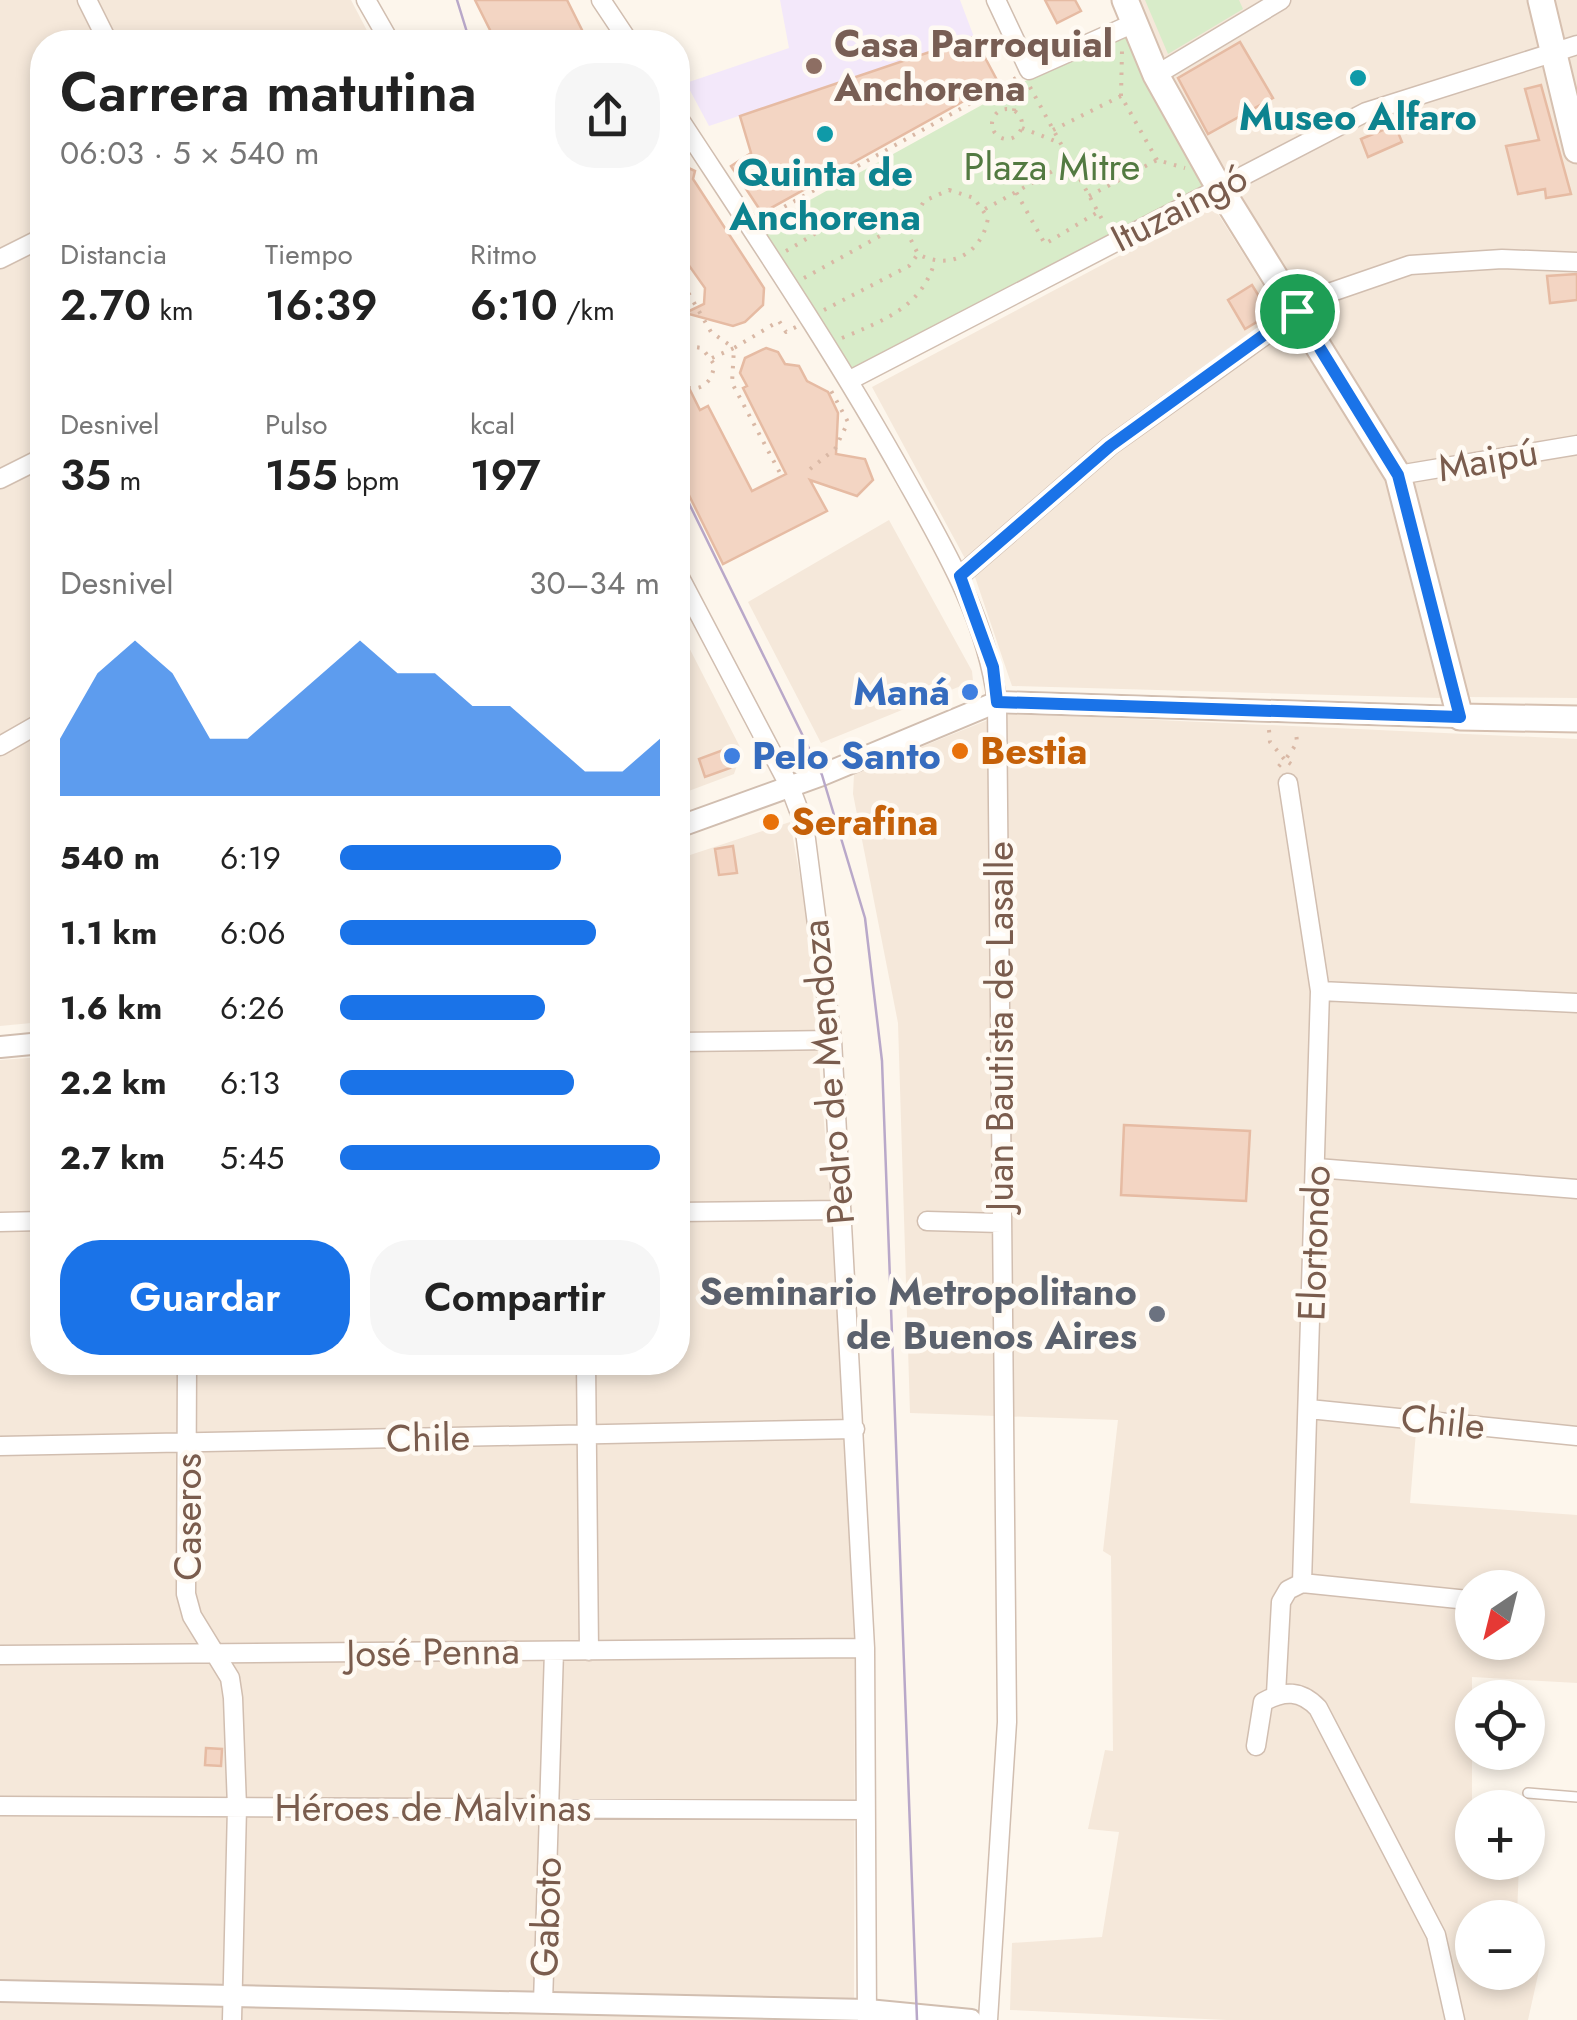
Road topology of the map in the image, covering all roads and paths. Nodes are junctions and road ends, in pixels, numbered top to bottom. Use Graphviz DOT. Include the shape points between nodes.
graph roads {
  1 [pos="87,0"];
  2 [pos="366,0"];
  3 [pos="601,0"];
  4 [pos="996,0"];
  5 [pos="1280,0"];
  6 [pos="1541,0"];
  7 [pos="1126,18"];
  8 [pos="102,30"];
  9 [pos="383,30"];
  10 [pos="620,30"];
  11 [pos="1566,48"];
  12 [pos="1156,76"];
  13 [pos="1029,78"];
  14 [pos="1016,90"];
  15 [pos="1121,96"];
  16 [pos="1014,111"];
  17 [pos="1022,128"];
  18 [pos="1053,130"];
  19 [pos="690,135"];
  20 [pos="1060,143"];
  21 [pos="1577,150"];
  22 [pos="1157,160"];
  23 [pos="1070,161"];
  24 [pos="1216,182"];
  25 [pos="1016,192"];
  26 [pos="1089,196"];
  27 [pos="984,209"];
  28 [pos="1098,212"];
  29 [pos="912,219"];
  30 [pos="1104,223"];
  31 [pos="749,226"];
  32 [pos="907,232"];
  33 [pos="30,244"];
  34 [pos="786,252"];
  35 [pos="918,254"];
  36 [pos="0,259"];
  37 [pos="935,261"];
  38 [pos="1577,262"];
  39 [pos="803,279"];
  40 [pos="690,296"];
  41 [pos="822,311"];
  42 [pos="1297,311"];
  43 [pos="842,338"];
  44 [pos="806,342"];
  45 [pos="690,348"];
  46 [pos="734,348"];
  47 [pos="712,358"];
  48 [pos="822,374"];
  49 [pos="850,380"];
  50 [pos="690,389"];
  51 [pos="1577,445"];
  52 [pos="30,464"];
  53 [pos="810,468"];
  54 [pos="780,473"];
  55 [pos="1398,475"];
  56 [pos="0,479"];
  57 [pos="960,576"];
  58 [pos="690,597"];
  59 [pos="997,702"];
  60 [pos="1460,717"];
  61 [pos="1577,719"];
  62 [pos="30,729"];
  63 [pos="1270,742"];
  64 [pos="1297,744"];
  65 [pos="0,746"];
  66 [pos="1285,760"];
  67 [pos="1287,774"];
  68 [pos="790,788"];
  69 [pos="690,823"];
  70 [pos="1320,991"];
  71 [pos="1577,1003"];
  72 [pos="832,1040"];
  73 [pos="690,1042"];
  74 [pos="30,1043"];
  75 [pos="0,1047"];
  76 [pos="1317,1168"];
  77 [pos="1577,1189"];
  78 [pos="841,1210"];
  79 [pos="690,1212"];
  80 [pos="30,1221"];
  81 [pos="928,1221"];
  82 [pos="0,1222"];
  83 [pos="1001,1223"];
  84 [pos="187,1375"];
  85 [pos="586,1375"];
  86 [pos="1309,1409"];
  87 [pos="855,1429"];
  88 [pos="586,1434"];
  89 [pos="1577,1436"];
  90 [pos="188,1443"];
  91 [pos="0,1446"];
  92 [pos="1302,1584"];
  93 [pos="1455,1599"];
  94 [pos="865,1648"];
  95 [pos="554,1651"];
  96 [pos="589,1651"];
  97 [pos="218,1654"];
  98 [pos="0,1656"];
  99 [pos="1276,1694"];
  100 [pos="1256,1746"];
  101 [pos="1545,1794"];
  102 [pos="1577,1796"];
  103 [pos="0,1806"];
  104 [pos="237,1807"];
  105 [pos="550,1808"];
  106 [pos="865,1810"];
  107 [pos="0,1990"];
  108 [pos="232,1998"];
  109 [pos="544,2003"];
  110 [pos="867,2015"];
  111 [pos="232,2020"];
  112 [pos="971,2020"];
  113 [pos="988,2020"];
  114 [pos="1455,2020"];
  1 -- 8 [label="street"];
  2 -- 9 [label="street"];
  3 -- 10 [label="street"];
  4 -- 13 [label="street"];
  5 -- 12 [label="street"];
  6 -- 11 [label="main road"];
  7 -- 12 [label="main road"];
  7 -- 13 [label="street"];
  7 -- 15 [label="path"];
  11 -- 21 [label="main road"];
  11 -- 24 [label="street, Ituzaingó" via="1366,112"];
  12 -- 24 [label="main road"];
  13 -- 18 [label="path"];
  13 -- 31 [label="path"];
  14 -- 16 [label="path"];
  15 -- 18 [label="path"];
  15 -- 22 [label="path"];
  16 -- 17 [label="path"];
  16 -- 17 [label="path" via="996,114 995,133 1008,140"];
  17 -- 20 [label="path"];
  18 -- 20 [label="path"];
  19 -- 31 [label="street, Juan Bautista de Lasalle"];
  20 -- 23 [label="path"];
  22 -- 24 [label="path"];
  22 -- 26 [label="path"];
  23 -- 25 [label="path"];
  23 -- 26 [label="path"];
  24 -- 42 [label="main road"];
  24 -- 49 [label="street, Ituzaingó"];
  25 -- 27 [label="path"];
  25 -- 28 [label="path" via="1044,244"];
  26 -- 28 [label="path"];
  27 -- 29 [label="path" via="949,190 924,202"];
  27 -- 37 [label="path" via="986,230 972,252"];
  28 -- 30 [label="path"];
  29 -- 32 [label="path"];
  29 -- 34 [label="path" via="869,207"];
  31 -- 49 [label="street, Juan Bautista de Lasalle"];
  32 -- 35 [label="path"];
  32 -- 39 [label="path" via="889,231"];
  33 -- 36 [label="street"];
  35 -- 37 [label="path"];
  35 -- 41 [label="path" via="909,266"];
  37 -- 43 [label="path" via="916,299"];
  38 -- 42 [label="street" via="1410,265 1320,296"];
  40 -- 46 [label="path" via="711,332"];
  42 -- 55 [label="main road"];
  42 -- 57 [label="street" via="1110,446"];
  44 -- 46 [label="path" via="797,326 786,332 778,321"];
  45 -- 47 [label="path"];
  46 -- 47 [label="path"];
  46 -- 54 [label="path" via="732,382"];
  47 -- 50 [label="path" via="714,371 702,388"];
  48 -- 53 [label="path" via="848,422 835,450"];
  49 -- 57 [label="street, Juan Bautista de Lasalle"];
  51 -- 55 [label="street, Maipú"];
  52 -- 56 [label="street"];
  55 -- 60 [label="main road"];
  57 -- 59 [label="street, Juan Bautista de Lasalle" via="993,667"];
  58 -- 68 [label="street, Pedro de Mendoza"];
  59 -- 60 [label="street"];
  59 -- 68 [label="street"];
  59 -- 83 [label="street, Juan Bautista de Lasalle"];
  60 -- 61 [label="main road"];
  62 -- 65 [label="street"];
  63 -- 66 [label="path"];
  64 -- 66 [label="path"];
  66 -- 67 [label="path"];
  66 -- 67 [label="path"];
  67 -- 70 [label="street, Elortondo"];
  68 -- 69 [label="street"];
  68 -- 72 [label="street, Pedro de Mendoza" via="804,824"];
  70 -- 71 [label="street"];
  70 -- 76 [label="street, Elortondo"];
  72 -- 73 [label="street"];
  72 -- 78 [label="street, Pedro de Mendoza"];
  74 -- 75 [label="street"];
  76 -- 77 [label="street"];
  76 -- 86 [label="street, Elortondo"];
  78 -- 79 [label="street"];
  78 -- 87 [label="street, Pedro de Mendoza"];
  80 -- 82 [label="street"];
  81 -- 83 [label="street"];
  83 -- 113 [label="street, Juan Bautista de Lasalle" via="1007,1722"];
  84 -- 90 [label="street, Caseros"];
  85 -- 88 [label="street"];
  86 -- 89 [label="street, Chile"];
  86 -- 92 [label="street, Elortondo"];
  87 -- 88 [label="street, Chile"];
  87 -- 94 [label="street, Pedro de Mendoza"];
  88 -- 90 [label="street, Chile"];
  88 -- 96 [label="street"];
  90 -- 91 [label="street, Chile"];
  90 -- 97 [label="street, Caseros" via="186,1594 192,1616"];
  92 -- 93 [label="street"];
  92 -- 99 [label="street, Elortondo" via="1281,1602"];
  94 -- 96 [label="street, José Penna"];
  94 -- 106 [label="street, Pedro de Mendoza"];
  95 -- 96 [label="street, José Penna"];
  95 -- 97 [label="street, José Penna"];
  95 -- 105 [label="street, Gaboto"];
  97 -- 98 [label="street, José Penna"];
  97 -- 104 [label="street, Caseros" via="234,1698"];
  99 -- 100 [label="street, Elortondo" via="1262,1702"];
  99 -- 114 [label="street" via="1306,1696 1318,1708 1436,1934"];
  101 -- 102 [label="lane"];
  103 -- 104 [label="street, Héroes de Malvinas"];
  104 -- 105 [label="street, Héroes de Malvinas"];
  104 -- 108 [label="street, Caseros"];
  105 -- 106 [label="street, Héroes de Malvinas"];
  105 -- 109 [label="street, Gaboto"];
  106 -- 110 [label="street, Pedro de Mendoza"];
  107 -- 108 [label="street"];
  108 -- 109 [label="street"];
  108 -- 111 [label="street, Caseros"];
  109 -- 110 [label="street"];
  110 -- 112 [label="street"];
}
